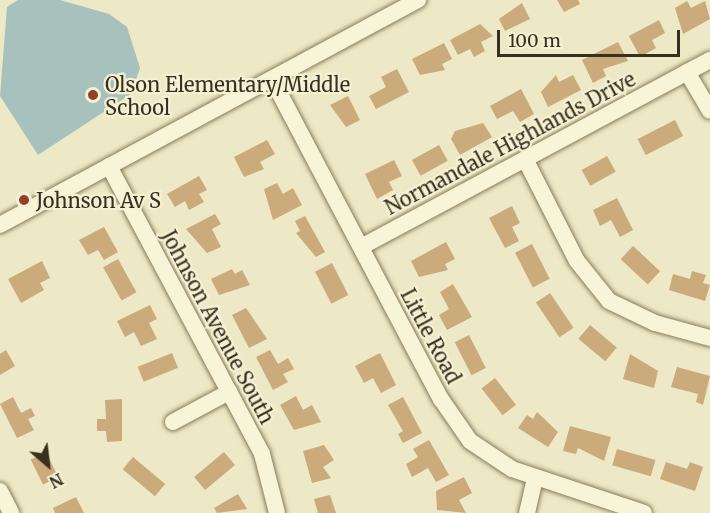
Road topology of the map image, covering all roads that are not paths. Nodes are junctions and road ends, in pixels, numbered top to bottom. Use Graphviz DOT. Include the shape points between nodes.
graph roads {
  1 [pos="418,0"];
  2 [pos="710,60"];
  3 [pos="687,72"];
  4 [pos="272,79"];
  5 [pos="710,111"];
  6 [pos="525,159"];
  7 [pos="109,166"];
  8 [pos="0,225"];
  9 [pos="361,247"];
  10 [pos="710,338"];
  11 [pos="229,392"];
  12 [pos="173,422"];
  13 [pos="536,478"];
  14 [pos="0,491"];
  15 [pos="11,513"];
  16 [pos="277,513"];
  17 [pos="527,513"];
  18 [pos="644,513"];
  1 -- 4 [label="street"];
  2 -- 3 [label="street, Normandale Highlands Drive"];
  3 -- 5 [label="street"];
  3 -- 6 [label="street, Normandale Highlands Drive"];
  4 -- 7 [label="street"];
  4 -- 9 [label="street, Little Road"];
  6 -- 9 [label="street, Normandale Highlands Drive"];
  6 -- 10 [label="street" via="577,261 609,301 655,323"];
  7 -- 8 [label="street"];
  7 -- 11 [label="street, Johnson Avenue South"];
  9 -- 13 [label="street, Little Road" via="454,421 490,457"];
  11 -- 12 [label="street"];
  11 -- 16 [label="street, Johnson Avenue South" via="270,474"];
  13 -- 17 [label="street"];
  13 -- 18 [label="street, Little Road"];
  14 -- 15 [label="street"];
}
